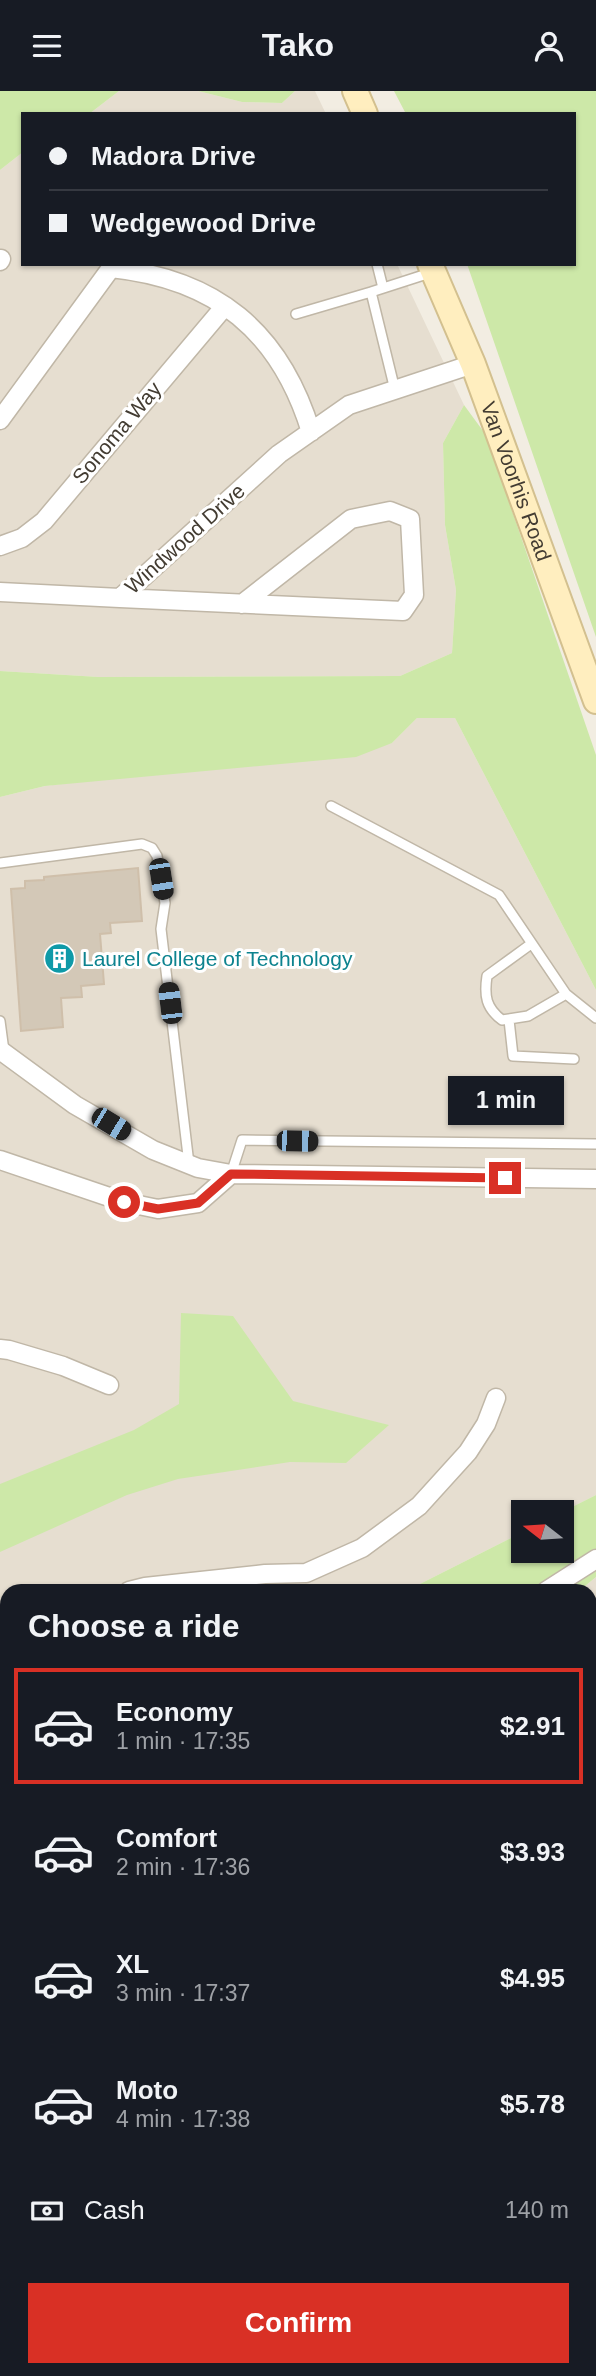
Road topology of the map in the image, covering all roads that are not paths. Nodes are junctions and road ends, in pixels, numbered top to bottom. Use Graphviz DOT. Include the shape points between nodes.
graph roads {
  1 [pos="355,91"];
  2 [pos="364,112"];
  3 [pos="111,266"];
  4 [pos="378,266"];
  5 [pos="432,268"];
  6 [pos="383,288"];
  7 [pos="371,292"];
  8 [pos="225,306"];
  9 [pos="296,314"];
  10 [pos="473,364"];
  11 [pos="395,390"];
  12 [pos="0,420"];
  13 [pos="311,432"];
  14 [pos="0,546"];
  15 [pos="0,592"];
  16 [pos="120,598"];
  17 [pos="242,604"];
  18 [pos="596,701"];
  19 [pos="331,806"];
  20 [pos="0,863"];
  21 [pos="531,944"];
  22 [pos="566,994"];
  23 [pos="596,1018"];
  24 [pos="509,1020"];
  25 [pos="0,1021"];
  26 [pos="2,1051"];
  27 [pos="574,1059"];
  28 [pos="596,1145"];
  29 [pos="0,1160"];
  30 [pos="189,1165"];
  31 [pos="231,1174"];
  32 [pos="596,1179"];
  33 [pos="0,1349"];
  34 [pos="109,1385"];
  35 [pos="496,1398"];
  36 [pos="596,1559"];
  37 [pos="173,1584"];
  38 [pos="557,1584"];
  1 -- 2 [label="street"];
  3 -- 8 [label="street" via="169,278"];
  3 -- 12 [label="street"];
  4 -- 6 [label="lane"];
  5 -- 6 [label="lane"];
  5 -- 10 [label="street, Van Voorhis Road"];
  6 -- 7 [label="lane"];
  7 -- 9 [label="lane"];
  7 -- 11 [label="lane"];
  8 -- 13 [label="street" via="249,325 281,362"];
  8 -- 14 [label="street, Sonoma Way" via="52,512 33,531"];
  10 -- 11 [label="street, Windwood Drive"];
  10 -- 18 [label="street, Van Voorhis Road"];
  11 -- 13 [label="street, Windwood Drive" via="349,405"];
  13 -- 16 [label="street, Windwood Drive" via="279,454"];
  15 -- 16 [label="street, Windwood Drive"];
  16 -- 17 [label="street"];
  17 -- 17 [label="street" via="402,611 414,595 410,519 390,511 351,519"];
  19 -- 21 [label="lane" via="499,895"];
  20 -- 30 [label="lane" via="142,844 152,848 165,903 161,929"];
  21 -- 22 [label="lane"];
  21 -- 24 [label="lane" via="486,977 487,1004 492,1013"];
  22 -- 23 [label="lane"];
  22 -- 24 [label="lane" via="528,1016"];
  24 -- 27 [label="lane" via="513,1056"];
  25 -- 26 [label="lane"];
  26 -- 30 [label="street" via="75,1104 153,1150"];
  28 -- 31 [label="lane" via="242,1140"];
  29 -- 31 [label="street" via="158,1209 198,1203"];
  30 -- 31 [label="street"];
  31 -- 32 [label="street"];
  33 -- 34 [label="street" via="63,1366"];
  35 -- 37 [label="street" via="486,1424 452,1470 419,1506 362,1548 306,1573"];
  36 -- 38 [label="street"];
}
